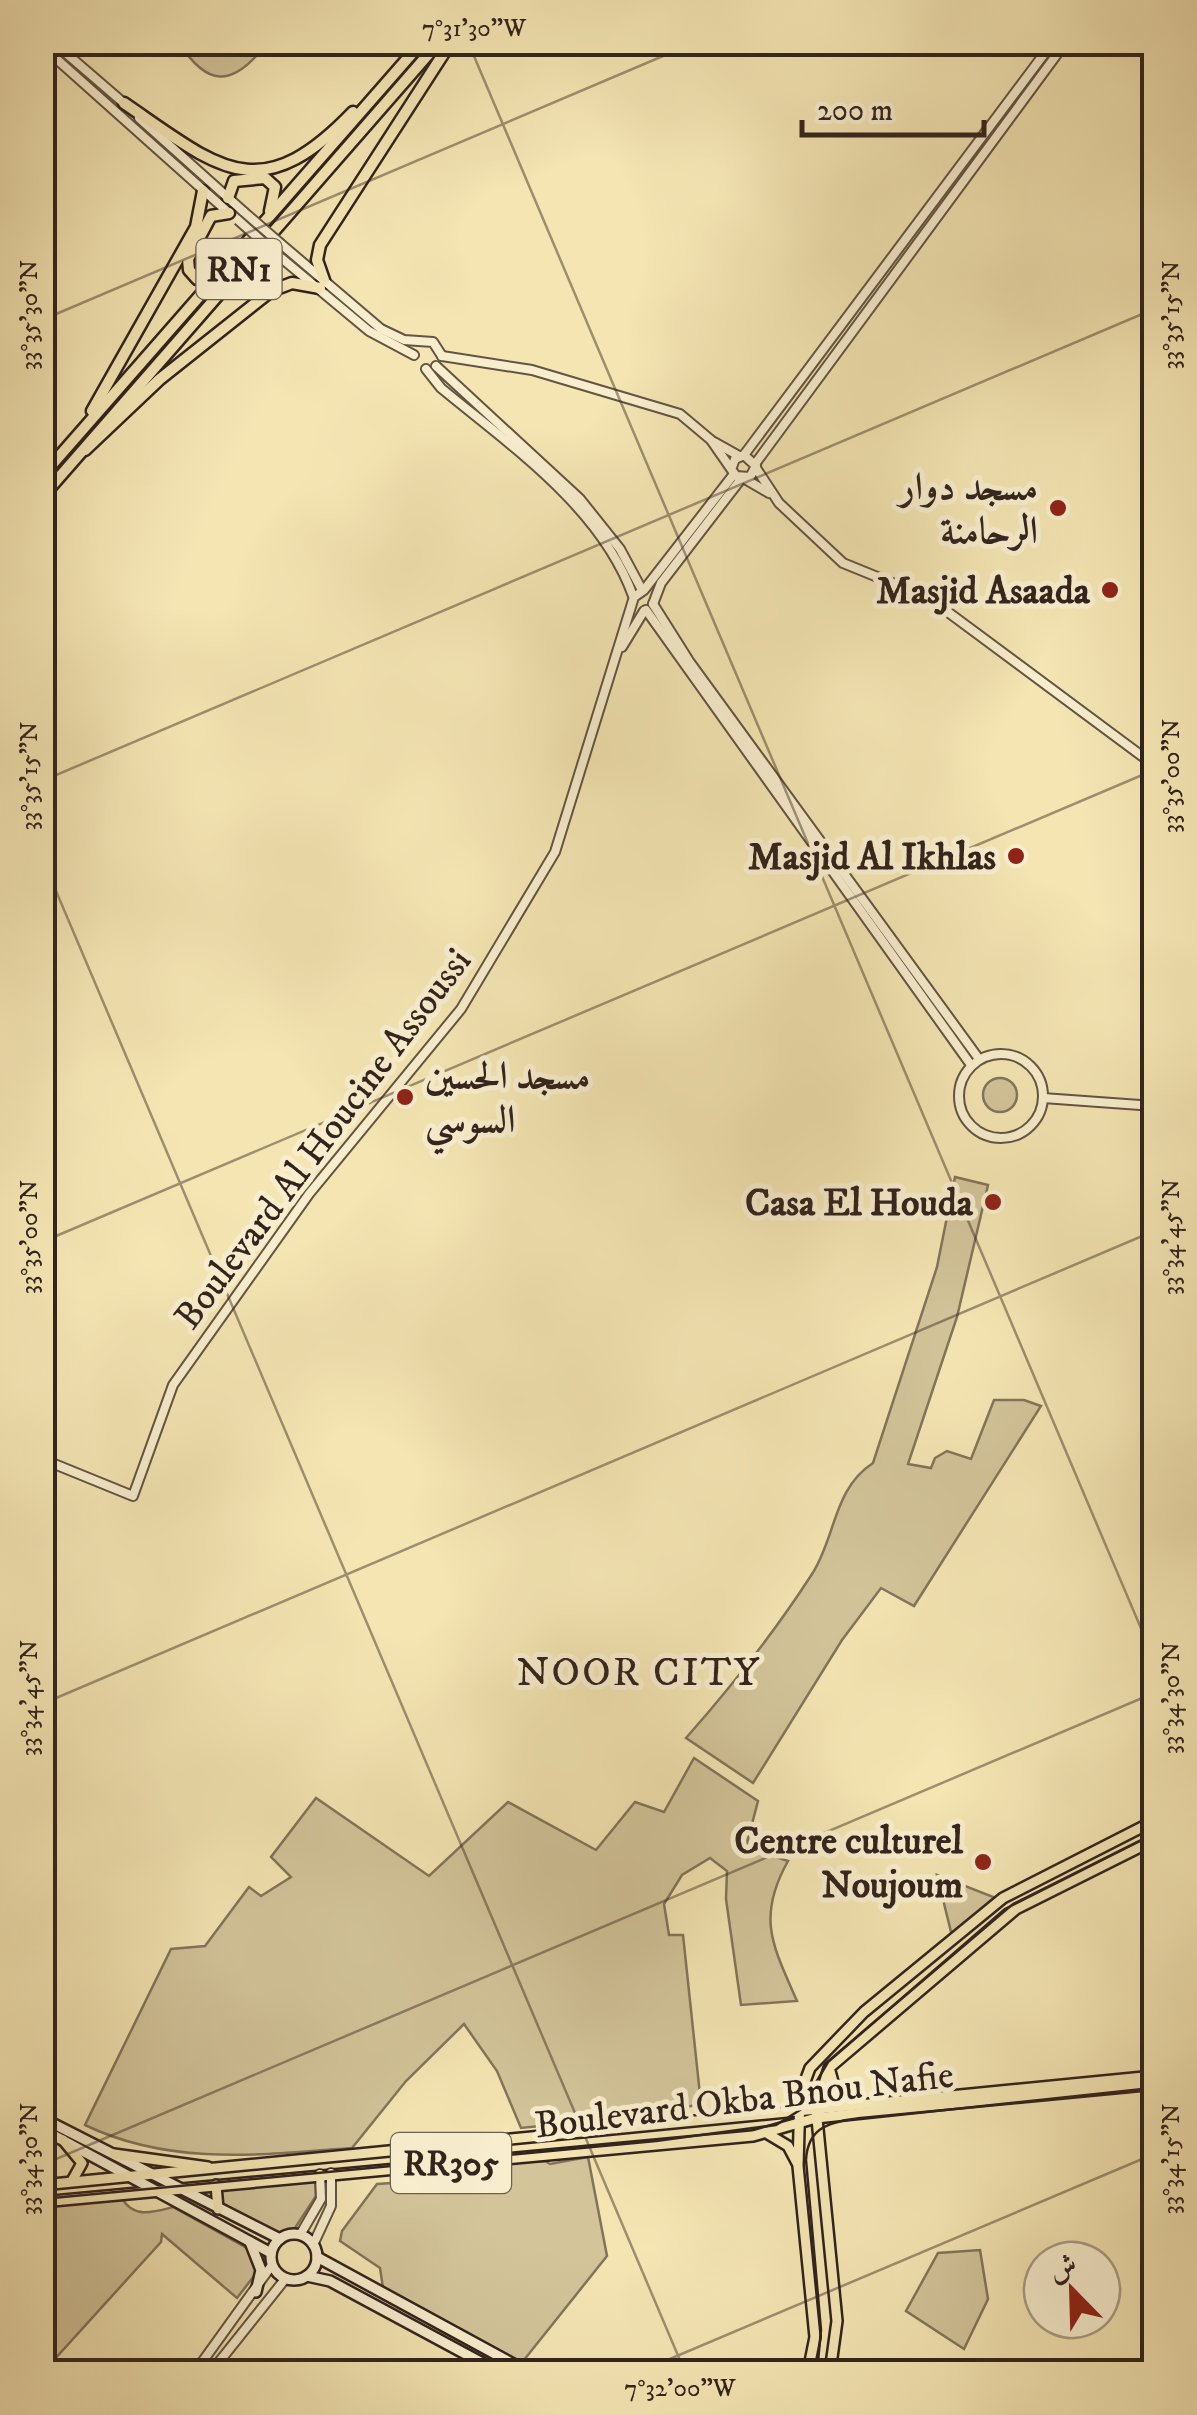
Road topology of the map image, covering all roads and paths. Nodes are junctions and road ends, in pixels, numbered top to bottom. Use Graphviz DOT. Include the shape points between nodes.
graph roads {
  1 [pos="420,42"];
  2 [pos="439,42"];
  3 [pos="451,42"];
  4 [pos="1053,42"];
  5 [pos="1066,42"];
  6 [pos="56,44"];
  7 [pos="42,46"];
  8 [pos="124,103"];
  9 [pos="203,190"];
  10 [pos="228,198"];
  11 [pos="237,215"];
  12 [pos="264,224"];
  13 [pos="227,266"];
  14 [pos="322,284"];
  15 [pos="421,343"];
  16 [pos="414,355"];
  17 [pos="442,356"];
  18 [pos="431,368"];
  19 [pos="710,440"];
  20 [pos="72,441"];
  21 [pos="80,453"];
  22 [pos="742,456"];
  23 [pos="756,466"];
  24 [pos="738,475"];
  25 [pos="42,476"];
  26 [pos="42,496"];
  27 [pos="772,496"];
  28 [pos="638,595"];
  29 [pos="649,606"];
  30 [pos="622,647"];
  31 [pos="1154,765"];
  32 [pos="975,1062"];
  33 [pos="1043,1098"];
  34 [pos="1154,1106"];
  35 [pos="42,1459"];
  36 [pos="1154,1821"];
  37 [pos="1154,1840"];
  38 [pos="829,2068"];
  39 [pos="1154,2079"];
  40 [pos="800,2094"];
  41 [pos="856,2106"];
  42 [pos="784,2112"];
  43 [pos="816,2113"];
  44 [pos="799,2116"];
  45 [pos="42,2118"];
  46 [pos="42,2129"];
  47 [pos="768,2134"];
  48 [pos="64,2140"];
  49 [pos="114,2154"];
  50 [pos="798,2166"];
  51 [pos="226,2170"];
  52 [pos="326,2174"];
  53 [pos="158,2176"];
  54 [pos="135,2177"];
  55 [pos="69,2183"];
  56 [pos="42,2185"];
  57 [pos="216,2186"];
  58 [pos="181,2190"];
  59 [pos="160,2192"];
  60 [pos="42,2202"];
  61 [pos="218,2208"];
  62 [pos="300,2235"];
  63 [pos="249,2240"];
  64 [pos="280,2240"];
  65 [pos="314,2245"];
  66 [pos="272,2253"];
  67 [pos="317,2257"];
  68 [pos="272,2265"];
  69 [pos="307,2276"];
  70 [pos="286,2278"];
  71 [pos="256,2292"];
  72 [pos="195,2372"];
  73 [pos="211,2372"];
  74 [pos="499,2372"];
  75 [pos="528,2372"];
  76 [pos="808,2372"];
  77 [pos="830,2372"];
  1 -- 8 [label="highway" via="326,140 274,169 227,167"];
  1 -- 12 [label="highway, RN1"];
  2 -- 21 [label="highway, RN1"];
  3 -- 14 [label="highway" via="318,248"];
  4 -- 22 [label="street"];
  5 -- 23 [label="street"];
  6 -- 8 [label="street"];
  7 -- 9 [label="street"];
  8 -- 10 [label="street"];
  9 -- 11 [label="street"];
  9 -- 20 [label="highway" via="199,216 176,265"];
  10 -- 11 [label="street"];
  10 -- 12 [label="highway" via="237,180 270,181 274,198"];
  11 -- 13 [label="highway" via="208,220 187,264 198,279"];
  11 -- 14 [label="street, bridge"];
  12 -- 13 [label="highway, RN1"];
  13 -- 20 [label="highway, RN1"];
  14 -- 15 [label="street" via="382,329"];
  14 -- 16 [label="street" via="369,331"];
  14 -- 21 [label="highway" via="271,290"];
  15 -- 16 [label="street"];
  15 -- 17 [label="street" via="436,343"];
  16 -- 18 [label="street"];
  17 -- 18 [label="street"];
  17 -- 19 [label="street" via="532,370 664,408"];
  18 -- 28 [label="street" via="441,388 576,508"];
  19 -- 22 [label="street"];
  19 -- 24 [label="street"];
  20 -- 25 [label="highway, RN1"];
  21 -- 26 [label="highway, RN1"];
  22 -- 23 [label="street"];
  22 -- 24 [label="street"];
  23 -- 24 [label="street"];
  23 -- 27 [label="street"];
  24 -- 27 [label="street"];
  24 -- 28 [label="street, Boulevard Al Houcine Assoussi"];
  24 -- 29 [label="street, Boulevard Al Houcine Assoussi"];
  27 -- 31 [label="street" via="852,570 923,594"];
  28 -- 29 [label="street"];
  28 -- 29 [label="street"];
  28 -- 30 [label="street, Boulevard Al Houcine Assoussi"];
  29 -- 30 [label="street, Boulevard Al Houcine Assoussi"];
  29 -- 32 [label="street"];
  30 -- 35 [label="street, Boulevard Al Houcine Assoussi" via="548,864 461,1008 309,1194 172,1386 133,1496"];
  32 -- 33 [label="street" via="1007,1054 1027,1062"];
  32 -- 33 [label="street" via="960,1084 959,1105 980,1133 997,1138 1024,1132"];
  33 -- 34 [label="street"];
  36 -- 40 [label="main road" via="1004,1898 826,2047"];
  37 -- 38 [label="main road" via="1016,1909"];
  38 -- 41 [label="main road" via="836,2093"];
  38 -- 43 [label="main road"];
  39 -- 41 [label="main road, Boulevard Okba Bnou Nafie / RR305"];
  39 -- 43 [label="main road, Boulevard Okba Bnou Nafie / RR305"];
  40 -- 42 [label="main road"];
  40 -- 44 [label="main road"];
  41 -- 43 [label="main road, Boulevard Okba Bnou Nafie / RR305"];
  42 -- 44 [label="main road, Boulevard Okba Bnou Nafie / RR305"];
  42 -- 51 [label="main road, Boulevard Okba Bnou Nafie / RR305"];
  43 -- 44 [label="main road, Boulevard Okba Bnou Nafie / RR305"];
  43 -- 77 [label="main road" via="837,2321"];
  44 -- 47 [label="main road, Boulevard Okba Bnou Nafie / RR305"];
  44 -- 50 [label="main road"];
  45 -- 49 [label="main road"];
  46 -- 48 [label="main road"];
  47 -- 50 [label="main road" via="788,2146"];
  47 -- 52 [label="main road, Boulevard Okba Bnou Nafie / RR305"];
  48 -- 54 [label="main road"];
  48 -- 55 [label="main road" via="82,2162"];
  49 -- 51 [label="main road"];
  49 -- 53 [label="main road"];
  50 -- 76 [label="main road" via="815,2337"];
  51 -- 53 [label="main road, Boulevard Okba Bnou Nafie / RR305"];
  52 -- 57 [label="main road, Boulevard Okba Bnou Nafie / RR305"];
  52 -- 62 [label="street" via="321,2199"];
  52 -- 65 [label="street" via="331,2206"];
  53 -- 54 [label="main road, Boulevard Okba Bnou Nafie / RR305"];
  53 -- 58 [label="main road"];
  54 -- 55 [label="main road, Boulevard Okba Bnou Nafie / RR305"];
  54 -- 59 [label="main road"];
  55 -- 56 [label="main road, Boulevard Okba Bnou Nafie / RR305"];
  57 -- 58 [label="main road, Boulevard Okba Bnou Nafie / RR305"];
  57 -- 61 [label="main road"];
  58 -- 59 [label="main road, Boulevard Okba Bnou Nafie / RR305"];
  58 -- 61 [label="main road"];
  59 -- 60 [label="main road, Boulevard Okba Bnou Nafie / RR305"];
  59 -- 63 [label="main road"];
  61 -- 64 [label="main road"];
  62 -- 64 [label="main road"];
  62 -- 65 [label="main road"];
  63 -- 66 [label="main road"];
  63 -- 71 [label="main road" via="261,2270"];
  64 -- 66 [label="main road"];
  65 -- 67 [label="main road"];
  66 -- 68 [label="main road"];
  67 -- 69 [label="main road"];
  67 -- 75 [label="main road"];
  68 -- 70 [label="main road"];
  68 -- 71 [label="street"];
  69 -- 70 [label="main road"];
  69 -- 74 [label="main road" via="330,2281"];
  70 -- 73 [label="street"];
  71 -- 72 [label="street"];
}
